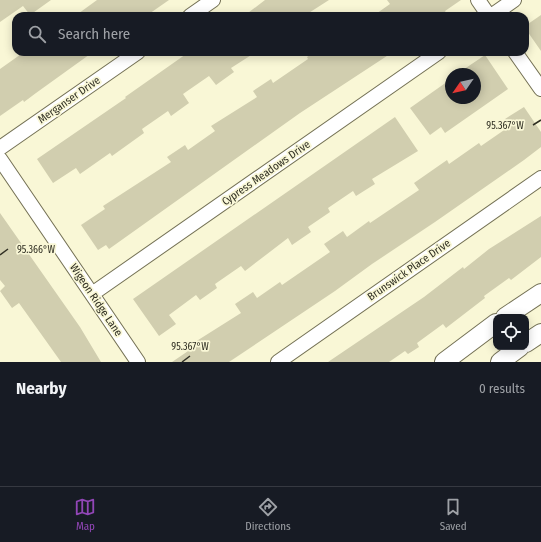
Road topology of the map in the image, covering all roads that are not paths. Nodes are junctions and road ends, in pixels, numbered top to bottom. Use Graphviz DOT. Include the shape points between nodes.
graph roads {
  1 [pos="212,0"];
  2 [pos="478,0"];
  3 [pos="514,0"];
  4 [pos="196,12"];
  5 [pos="487,12"];
  6 [pos="496,12"];
  7 [pos="132,56"];
  8 [pos="433,56"];
  9 [pos="518,56"];
  10 [pos="541,89"];
  11 [pos="0,148"];
  12 [pos="0,159"];
  13 [pos="541,178"];
  14 [pos="541,293"];
  15 [pos="92,294"];
  16 [pos="510,314"];
  17 [pos="493,325"];
  18 [pos="541,333"];
  19 [pos="529,341"];
  20 [pos="516,350"];
  21 [pos="138,362"];
  22 [pos="278,362"];
  23 [pos="444,362"];
  24 [pos="500,362"];
  1 -- 4 [label="street"];
  2 -- 5 [label="street"];
  3 -- 6 [label="street"];
  7 -- 11 [label="street, Merganser Drive"];
  8 -- 15 [label="street, Cypress Meadows Drive"];
  9 -- 10 [label="street"];
  12 -- 15 [label="street, Wigeon Ridge Lane"];
  13 -- 22 [label="street, Brunswick Place Drive"];
  14 -- 16 [label="main road"];
  15 -- 21 [label="street, Wigeon Ridge Lane"];
  17 -- 23 [label="main road"];
  18 -- 19 [label="main road"];
  20 -- 24 [label="main road"];
}
